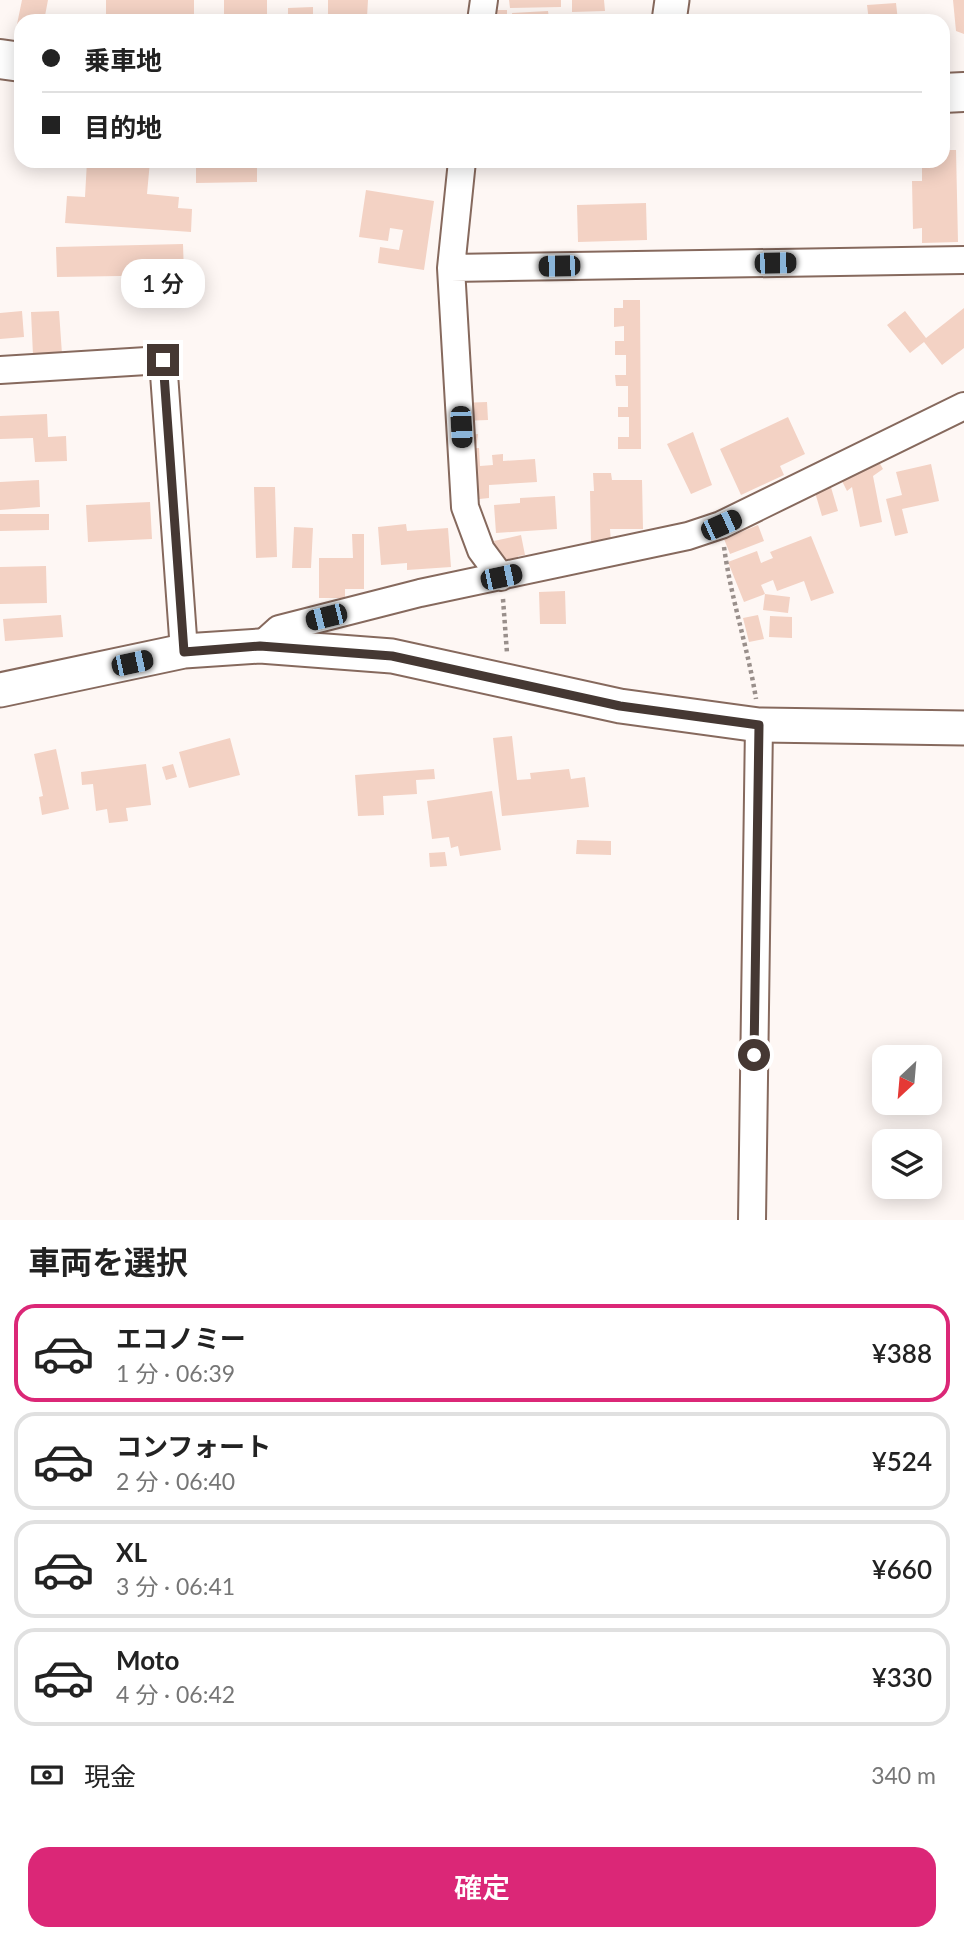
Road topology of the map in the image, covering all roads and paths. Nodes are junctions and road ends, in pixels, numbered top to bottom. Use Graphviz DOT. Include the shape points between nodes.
graph roads {
  1 [pos="461,168"];
  2 [pos="964,260"];
  3 [pos="451,268"];
  4 [pos="0,370"];
  5 [pos="964,406"];
  6 [pos="721,525"];
  7 [pos="501,577"];
  8 [pos="260,646"];
  9 [pos="184,652"];
  10 [pos="509,682"];
  11 [pos="0,690"];
  12 [pos="759,725"];
  13 [pos="964,728"];
  14 [pos="752,1220"];
  1 -- 3 [label="street"];
  2 -- 3 [label="street"];
  3 -- 7 [label="street" via="465,507 481,550"];
  4 -- 9 [label="street" via="163,360"];
  5 -- 6 [label="street"];
  6 -- 7 [label="street"];
  6 -- 12 [label="path" via="730,592 750,659"];
  7 -- 8 [label="street" via="279,629"];
  7 -- 10 [label="path"];
  8 -- 9 [label="street"];
  8 -- 10 [label="street" via="392,656"];
  9 -- 11 [label="street"];
  10 -- 12 [label="street" via="620,706"];
  12 -- 13 [label="street"];
  12 -- 14 [label="street"];
}
